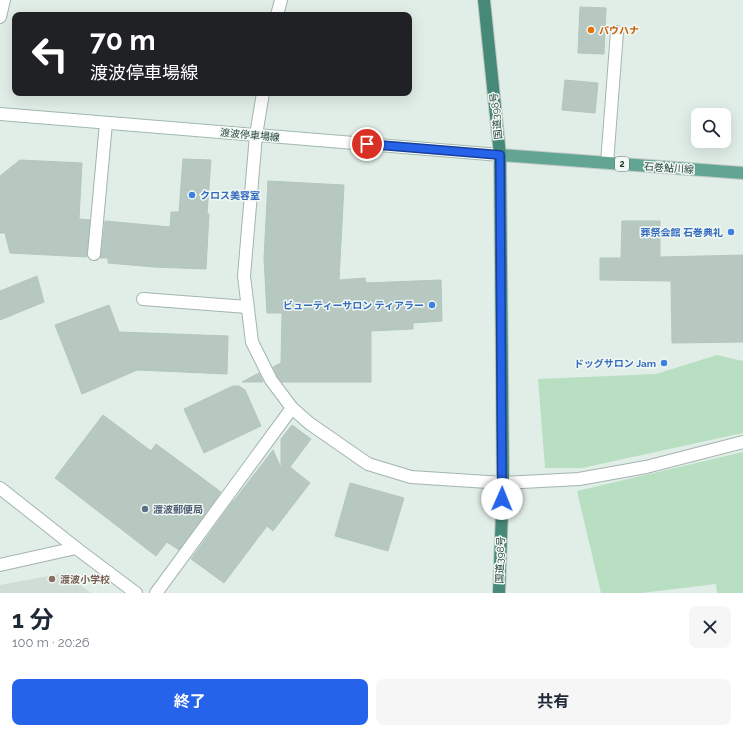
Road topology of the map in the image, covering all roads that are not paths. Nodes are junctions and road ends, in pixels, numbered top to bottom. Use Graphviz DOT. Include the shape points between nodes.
graph roads {
  1 [pos="4,0"];
  2 [pos="280,0"];
  3 [pos="484,0"];
  4 [pos="278,12"];
  5 [pos="0,17"];
  6 [pos="617,32"];
  7 [pos="262,96"];
  8 [pos="0,114"];
  9 [pos="106,123"];
  10 [pos="256,135"];
  11 [pos="500,155"];
  12 [pos="607,163"];
  13 [pos="743,173"];
  14 [pos="94,254"];
  15 [pos="143,299"];
  16 [pos="247,307"];
  17 [pos="292,408"];
  18 [pos="743,442"];
  19 [pos="503,483"];
  20 [pos="0,488"];
  21 [pos="76,548"];
  22 [pos="0,564"];
  23 [pos="136,593"];
  24 [pos="156,593"];
  25 [pos="499,593"];
  1 -- 5 [label="street"];
  2 -- 4 [label="street"];
  3 -- 11 [label="highway, 国道398号"];
  6 -- 12 [label="street"];
  7 -- 10 [label="street"];
  8 -- 9 [label="street, 渡波停車場線"];
  9 -- 10 [label="street, 渡波停車場線"];
  9 -- 14 [label="street"];
  10 -- 11 [label="street, 渡波停車場線"];
  10 -- 16 [label="street" via="244,276"];
  11 -- 12 [label="main road, 石巻鮎川線 / 2"];
  11 -- 19 [label="highway, 国道398号"];
  12 -- 13 [label="main road, 石巻鮎川線 / 2"];
  15 -- 16 [label="street"];
  16 -- 17 [label="street" via="252,342 271,380"];
  17 -- 19 [label="street" via="368,464 411,477"];
  17 -- 24 [label="street"];
  18 -- 19 [label="street" via="646,467 579,479"];
  19 -- 25 [label="highway, 国道398号"];
  20 -- 21 [label="street"];
  21 -- 22 [label="street"];
  21 -- 23 [label="street"];
}
